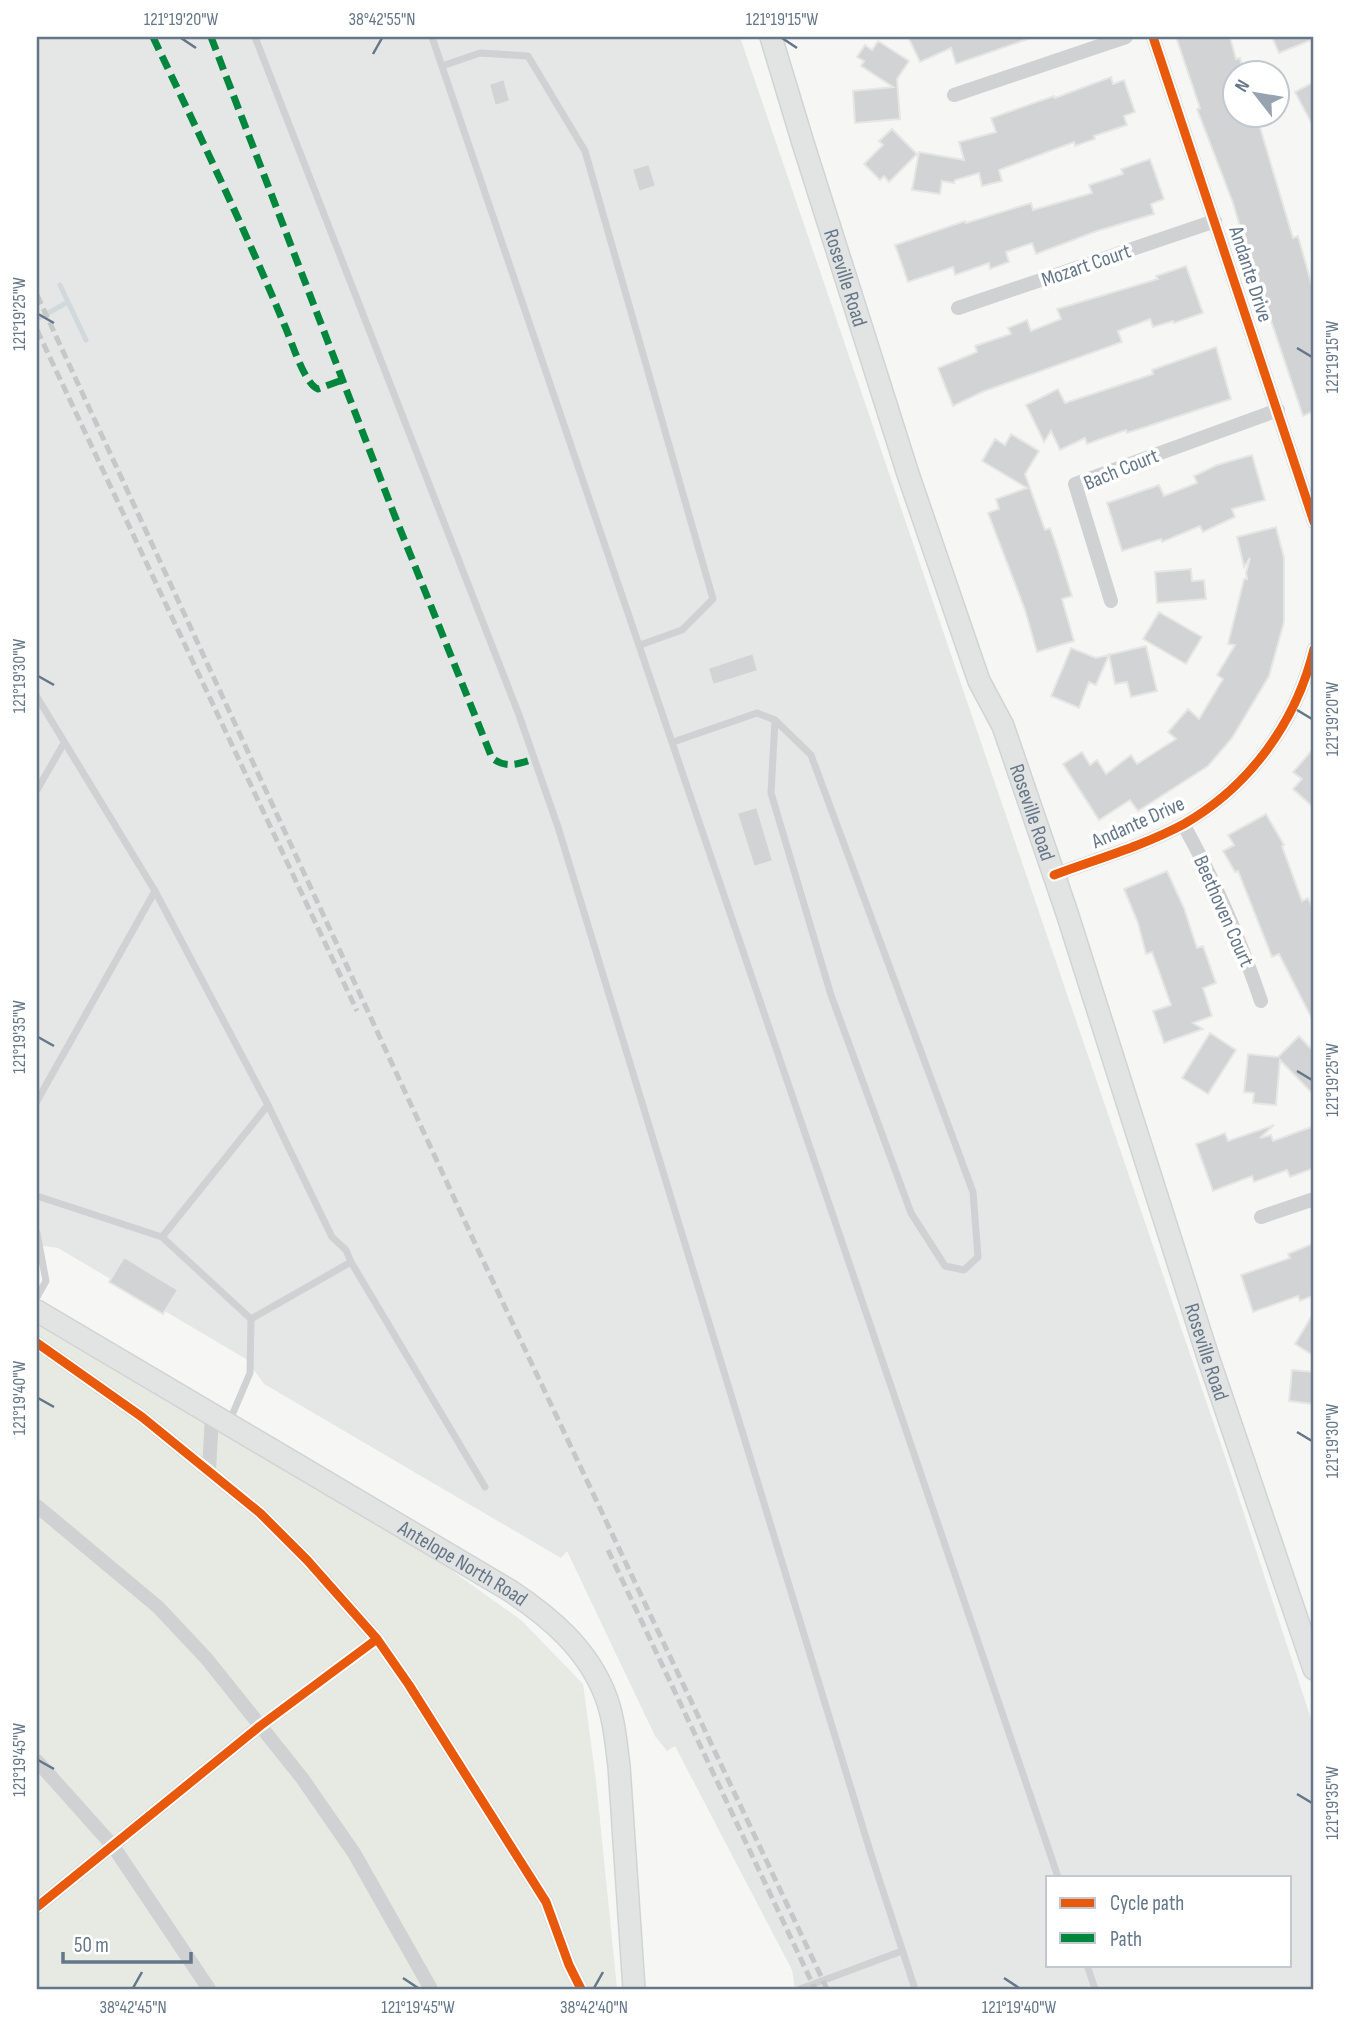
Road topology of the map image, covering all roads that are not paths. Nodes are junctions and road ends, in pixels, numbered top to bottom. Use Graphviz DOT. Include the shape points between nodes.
graph roads {
  1 [pos="255,37"];
  2 [pos="432,37"];
  3 [pos="771,37"];
  4 [pos="1126,37"];
  5 [pos="1153,37"];
  6 [pos="442,66"];
  7 [pos="954,94"];
  8 [pos="1215,221"];
  9 [pos="958,308"];
  10 [pos="1278,410"];
  11 [pos="1314,522"];
  12 [pos="1111,601"];
  13 [pos="640,645"];
  14 [pos="1314,649"];
  15 [pos="1300,693"];
  16 [pos="37,697"];
  17 [pos="1314,700"];
  18 [pos="775,720"];
  19 [pos="673,742"];
  20 [pos="64,743"];
  21 [pos="37,790"];
  22 [pos="1183,824"];
  23 [pos="1054,875"];
  24 [pos="155,891"];
  25 [pos="1261,1001"];
  26 [pos="37,1101"];
  27 [pos="268,1105"];
  28 [pos="37,1196"];
  29 [pos="1314,1199"];
  30 [pos="1261,1217"];
  31 [pos="37,1233"];
  32 [pos="162,1237"];
  33 [pos="351,1262"];
  34 [pos="37,1297"];
  35 [pos="37,1311"];
  36 [pos="251,1319"];
  37 [pos="37,1343"];
  38 [pos="220,1419"];
  39 [pos="209,1471"];
  40 [pos="485,1487"];
  41 [pos="37,1506"];
  42 [pos="377,1639"];
  43 [pos="1314,1669"];
  44 [pos="260,1726"];
  45 [pos="37,1761"];
  46 [pos="113,1846"];
  47 [pos="1058,1876"];
  48 [pos="37,1907"];
  49 [pos="902,1951"];
  50 [pos="1087,1966"];
  51 [pos="209,1989"];
  52 [pos="430,1989"];
  53 [pos="581,1989"];
  54 [pos="635,1989"];
  55 [pos="800,1989"];
  56 [pos="915,1989"];
  57 [pos="1095,1989"];
  1 -- 49 [label="lane" via="505,679 558,827"];
  2 -- 6 [label="lane"];
  3 -- 23 [label="main road, Roseville Road" via="908,474 979,681 1003,726"];
  4 -- 7 [label="street"];
  5 -- 8 [label="street, Andante Drive"];
  6 -- 13 [label="lane"];
  6 -- 13 [label="lane" via="480,53 528,56 585,151 713,599 682,630"];
  8 -- 9 [label="street, Mozart Court"];
  8 -- 10 [label="street, Andante Drive"];
  10 -- 11 [label="street, Andante Drive"];
  10 -- 12 [label="street, Bach Court" via="1075,484"];
  13 -- 19 [label="lane"];
  14 -- 15 [label="street, Andante Drive"];
  15 -- 17 [label="street"];
  15 -- 22 [label="street, Andante Drive" via="1276,737 1250,771"];
  16 -- 20 [label="lane"];
  18 -- 18 [label="lane" via="811,755 972,1192 978,1257 964,1270 945,1266 911,1213 831,995 771,793"];
  18 -- 19 [label="lane" via="757,713"];
  19 -- 47 [label="lane"];
  20 -- 21 [label="lane"];
  20 -- 24 [label="lane"];
  22 -- 23 [label="street, Andante Drive"];
  22 -- 25 [label="street, Beethoven Court" via="1222,899"];
  23 -- 43 [label="main road, Roseville Road" via="1209,1360"];
  24 -- 26 [label="lane"];
  24 -- 27 [label="lane"];
  27 -- 32 [label="lane"];
  27 -- 33 [label="lane" via="332,1237"];
  28 -- 32 [label="lane"];
  29 -- 30 [label="street"];
  31 -- 34 [label="lane" via="46,1281"];
  32 -- 36 [label="lane"];
  33 -- 36 [label="lane"];
  33 -- 40 [label="lane"];
  35 -- 38 [label="main road, Antelope North Road"];
  36 -- 38 [label="lane" via="250,1373"];
  37 -- 39 [label="street"];
  38 -- 39 [label="street"];
  38 -- 54 [label="main road, Antelope North Road" via="509,1590 537,1608 578,1648 606,1697 614,1730"];
  39 -- 42 [label="street" via="307,1560"];
  41 -- 44 [label="street" via="158,1607"];
  42 -- 44 [label="street"];
  42 -- 53 [label="street" via="547,1902"];
  44 -- 46 [label="street"];
  44 -- 52 [label="street" via="354,1853"];
  45 -- 46 [label="street"];
  46 -- 48 [label="street"];
  46 -- 51 [label="street"];
  49 -- 55 [label="lane"];
  49 -- 56 [label="lane"];
  50 -- 57 [label="lane"];
}
